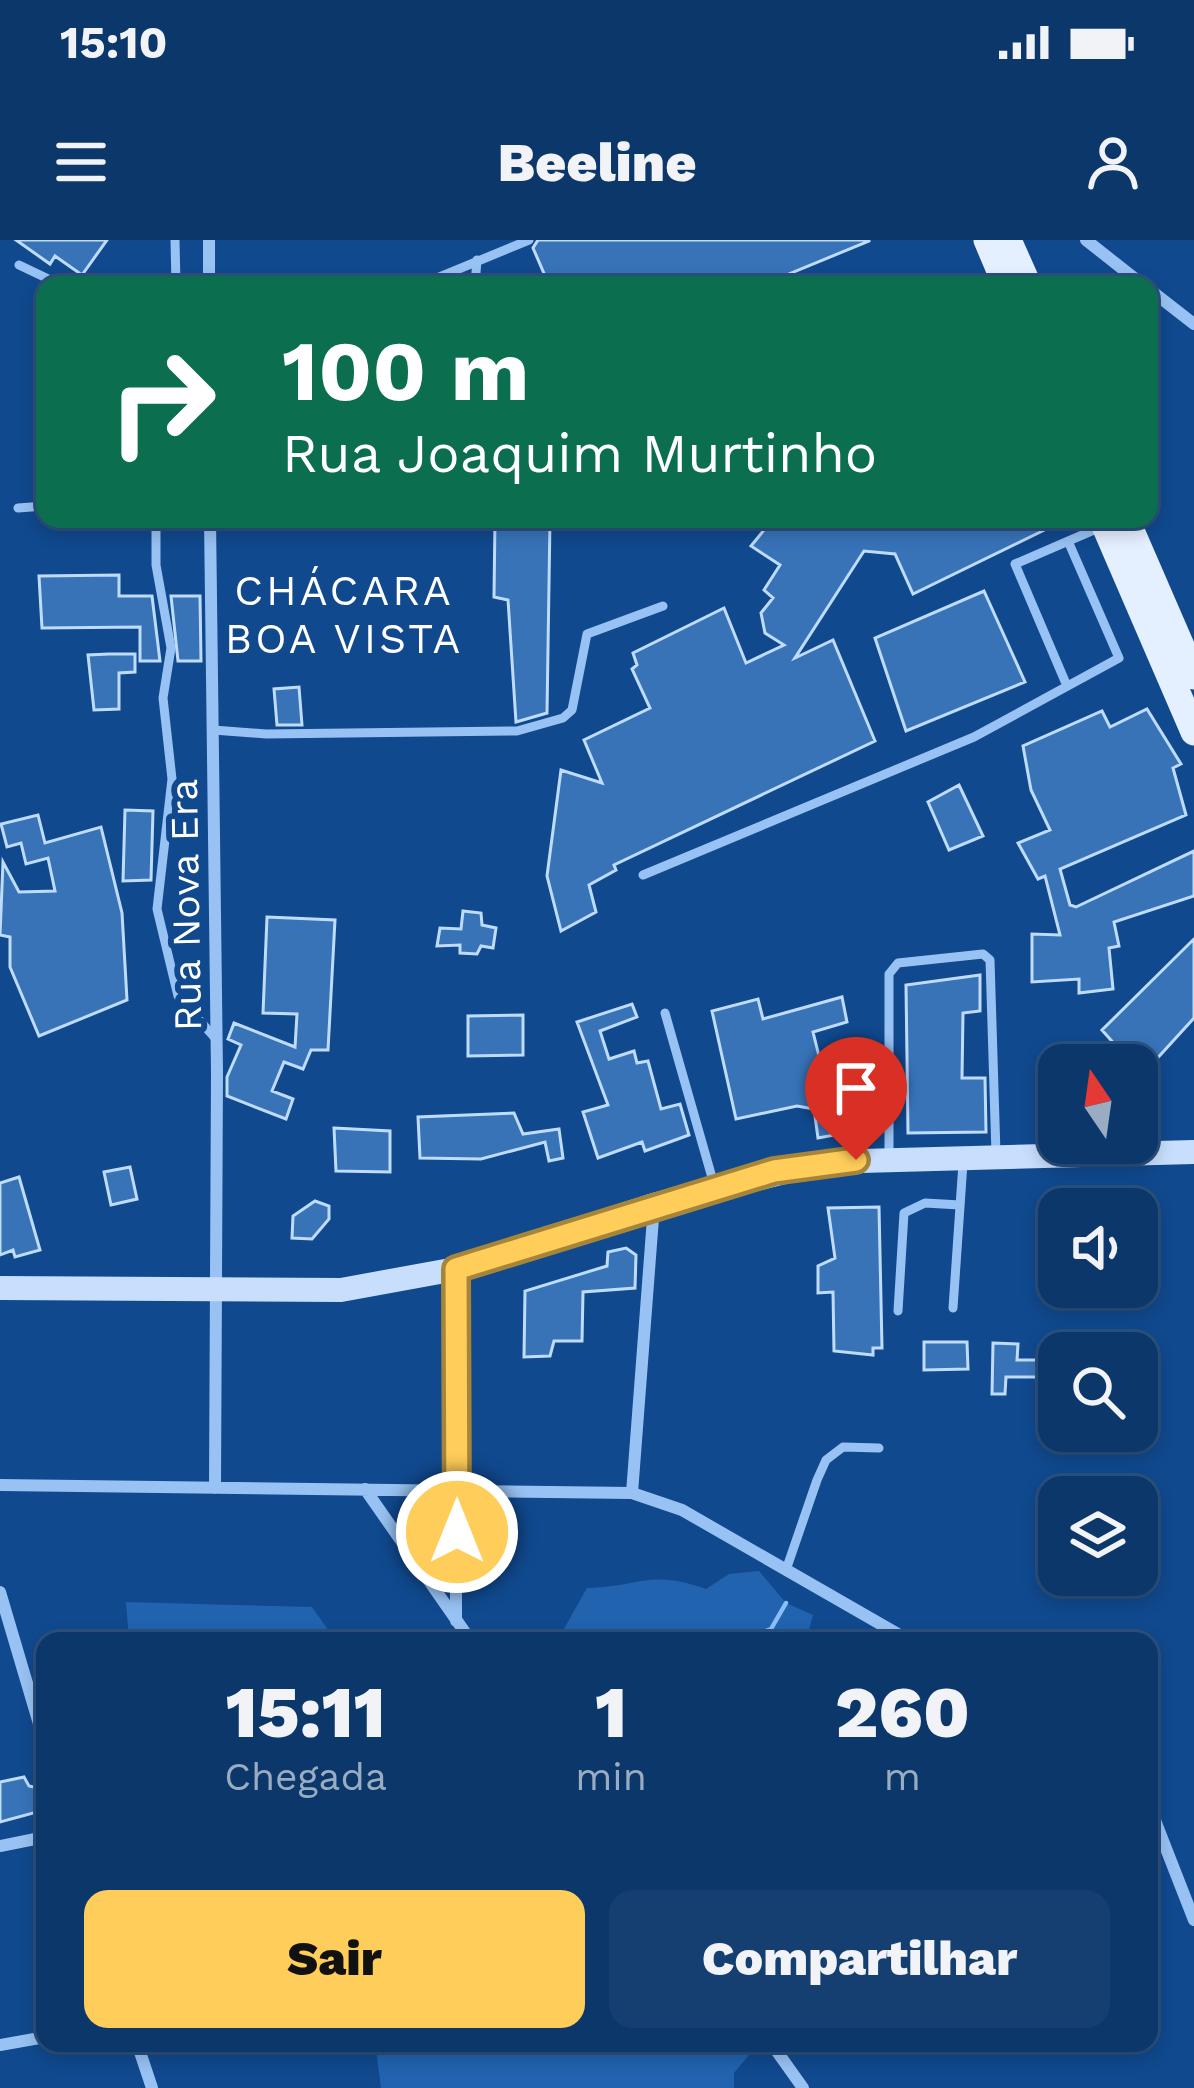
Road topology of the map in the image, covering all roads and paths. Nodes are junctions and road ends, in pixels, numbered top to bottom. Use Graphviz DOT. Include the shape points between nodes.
graph roads {
  1 [pos="175,240"];
  2 [pos="209,240"];
  3 [pos="529,240"];
  4 [pos="987,240"];
  5 [pos="1008,240"];
  6 [pos="1086,240"];
  7 [pos="477,260"];
  8 [pos="19,265"];
  9 [pos="42,276"];
  10 [pos="176,276"];
  11 [pos="209,276"];
  12 [pos="441,276"];
  13 [pos="476,276"];
  14 [pos="1002,276"];
  15 [pos="1024,276"];
  16 [pos="1132,276"];
  17 [pos="1158,296"];
  18 [pos="1194,325"];
  19 [pos="36,507"];
  20 [pos="18,508"];
  21 [pos="156,528"];
  22 [pos="210,528"];
  23 [pos="1096,528"];
  24 [pos="1115,528"];
  25 [pos="1068,541"];
  26 [pos="663,606"];
  27 [pos="1180,647"];
  28 [pos="1194,676"];
  29 [pos="1067,686"];
  30 [pos="213,730"];
  31 [pos="1194,732"];
  32 [pos="643,875"];
  33 [pos="665,1013"];
  34 [pos="217,1039"];
  35 [pos="1194,1152"];
  36 [pos="997,1157"];
  37 [pos="889,1158"];
  38 [pos="964,1158"];
  39 [pos="715,1188"];
  40 [pos="654,1205"];
  41 [pos="959,1205"];
  42 [pos="456,1269"];
  43 [pos="0,1288"];
  44 [pos="215,1291"];
  45 [pos="953,1308"];
  46 [pos="898,1311"];
  47 [pos="879,1448"];
  48 [pos="0,1485"];
  49 [pos="215,1488"];
  50 [pos="458,1488"];
  51 [pos="365,1489"];
  52 [pos="632,1493"];
  53 [pos="786,1570"];
  54 [pos="0,1592"];
  55 [pos="456,1621"];
  56 [pos="464,1632"];
  57 [pos="894,1632"];
  58 [pos="36,1714"];
  59 [pos="1158,1828"];
  60 [pos="36,1839"];
  61 [pos="0,1846"];
  62 [pos="1194,1920"];
  63 [pos="36,2039"];
  64 [pos="0,2045"];
  65 [pos="140,2052"];
  66 [pos="777,2052"];
  67 [pos="152,2088"];
  68 [pos="802,2088"];
  1 -- 10 [label="lane"];
  2 -- 11 [label="street"];
  3 -- 7 [label="lane"];
  4 -- 14 [label="main road"];
  5 -- 15 [label="main road"];
  6 -- 16 [label="street"];
  7 -- 12 [label="lane"];
  7 -- 13 [label="lane"];
  8 -- 9 [label="lane"];
  17 -- 18 [label="street"];
  19 -- 20 [label="lane"];
  21 -- 34 [label="lane" via="171,648 164,698 172,779 158,909 178,996"];
  22 -- 30 [label="street, Rua Nova Era"];
  23 -- 25 [label="lane"];
  24 -- 27 [label="main road"];
  25 -- 29 [label="lane" via="1119,658"];
  25 -- 29 [label="lane" via="1015,564"];
  26 -- 30 [label="lane" via="586,634 572,710 547,724 517,731"];
  27 -- 28 [label="main road"];
  27 -- 31 [label="main road"];
  29 -- 32 [label="lane" via="974,737"];
  30 -- 34 [label="street, Rua Nova Era"];
  33 -- 39 [label="lane"];
  34 -- 44 [label="street, Rua Nova Era"];
  35 -- 36 [label="main road"];
  36 -- 37 [label="lane" via="990,960 983,954 898,963 889,974"];
  36 -- 38 [label="main road"];
  37 -- 38 [label="main road"];
  37 -- 39 [label="main road" via="824,1162"];
  38 -- 41 [label="lane"];
  39 -- 40 [label="main road"];
  40 -- 42 [label="main road"];
  40 -- 52 [label="street"];
  41 -- 45 [label="lane"];
  41 -- 46 [label="lane" via="925,1203 904,1214"];
  42 -- 44 [label="main road" via="341,1290"];
  42 -- 50 [label="street"];
  43 -- 44 [label="main road"];
  44 -- 49 [label="street, Rua Nova Era"];
  47 -- 53 [label="lane" via="843,1447 826,1460"];
  48 -- 49 [label="street"];
  49 -- 51 [label="street"];
  50 -- 51 [label="street"];
  50 -- 52 [label="street"];
  50 -- 55 [label="street"];
  51 -- 55 [label="street"];
  52 -- 53 [label="street" via="682,1510"];
  53 -- 57 [label="street"];
  54 -- 58 [label="street"];
  55 -- 56 [label="street"];
  59 -- 62 [label="street"];
  60 -- 61 [label="street"];
  63 -- 64 [label="street"];
  65 -- 67 [label="street"];
  66 -- 68 [label="street"];
}
